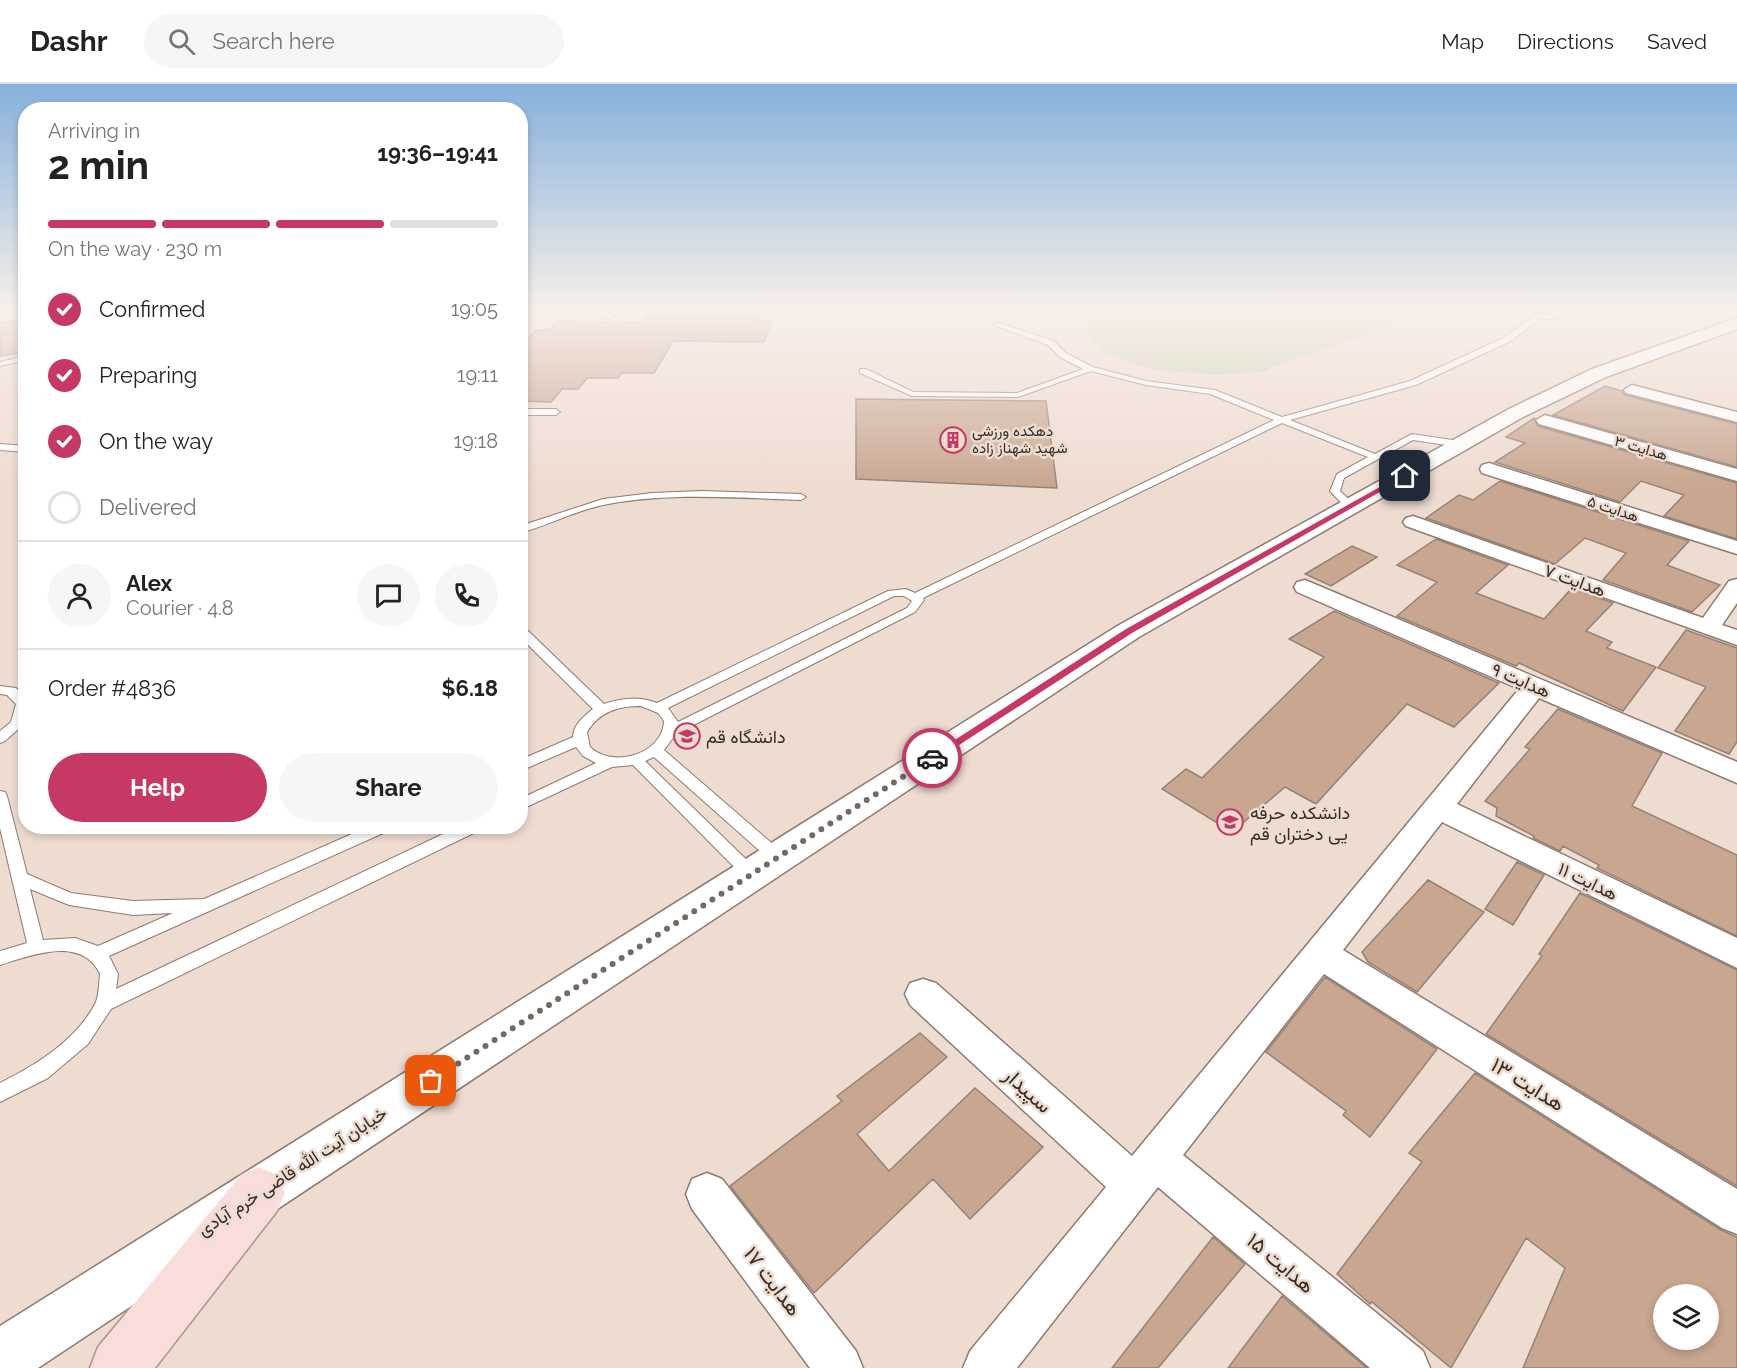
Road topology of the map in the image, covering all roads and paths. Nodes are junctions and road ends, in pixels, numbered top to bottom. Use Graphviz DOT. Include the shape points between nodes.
graph roads {
  1 [pos="1090,369"];
  2 [pos="1442,369"];
  3 [pos="1611,369"];
  4 [pos="863,371"];
  5 [pos="1632,390"];
  6 [pos="528,412"];
  7 [pos="556,412"];
  8 [pos="1737,417"];
  9 [pos="1283,419"];
  10 [pos="1545,420"];
  11 [pos="1458,444"];
  12 [pos="0,447"];
  13 [pos="18,448"];
  14 [pos="1375,457"];
  15 [pos="1489,469"];
  16 [pos="1737,475"];
  17 [pos="801,497"];
  18 [pos="1352,507"];
  19 [pos="1413,522"];
  20 [pos="528,527"];
  21 [pos="1737,548"];
  22 [pos="1737,586"];
  23 [pos="1305,587"];
  24 [pos="916,597"];
  25 [pos="1708,628"];
  26 [pos="528,638"];
  27 [pos="1737,638"];
  28 [pos="1535,686"];
  29 [pos="0,690"];
  30 [pos="18,697"];
  31 [pos="659,707"];
  32 [pos="602,709"];
  33 [pos="18,721"];
  34 [pos="672,731"];
  35 [pos="0,738"];
  36 [pos="579,740"];
  37 [pos="656,751"];
  38 [pos="636,760"];
  39 [pos="528,762"];
  40 [pos="610,762"];
  41 [pos="1737,773"];
  42 [pos="0,796"];
  43 [pos="528,801"];
  44 [pos="1438,807"];
  45 [pos="367,834"];
  46 [pos="458,834"];
  47 [pos="764,865"];
  48 [pos="20,878"];
  49 [pos="209,904"];
  50 [pos="36,946"];
  51 [pos="97,954"];
  52 [pos="1320,954"];
  53 [pos="1737,954"];
  54 [pos="0,958"];
  55 [pos="923,994"];
  56 [pos="105,1003"];
  57 [pos="0,1093"];
  58 [pos="1145,1172"];
  59 [pos="259,1193"];
  60 [pos="707,1194"];
  61 [pos="1737,1213"];
  62 [pos="0,1359"];
  63 [pos="118,1368"];
  64 [pos="839,1368"];
  65 [pos="987,1368"];
  66 [pos="1406,1368"];
  1 -- 4 [label="lane" via="1018,395 912,394"];
  1 -- 9 [label="lane" via="1146,383 1212,392"];
  2 -- 9 [label="lane" via="1413,382"];
  3 -- 11 [label="main road, خیابان آیت الله قاضی خرم آبادی"];
  5 -- 8 [label="street"];
  6 -- 7 [label="lane"];
  9 -- 14 [label="lane"];
  9 -- 24 [label="lane"];
  10 -- 16 [label="street, هدایت ۳"];
  11 -- 14 [label="lane" via="1412,437"];
  11 -- 18 [label="main road, خیابان آیت الله قاضی خرم آبادی"];
  12 -- 13 [label="lane"];
  14 -- 18 [label="lane" via="1340,476 1335,491"];
  15 -- 21 [label="street, هدایت ۵"];
  17 -- 20 [label="lane" via="666,493 601,503"];
  18 -- 47 [label="main road, خیابان آیت الله قاضی خرم آبادی" via="1129,631"];
  19 -- 25 [label="street, هدایت ۷"];
  22 -- 25 [label="street"];
  23 -- 28 [label="street, هدایت ۹"];
  24 -- 31 [label="lane" via="906,592 892,593"];
  24 -- 34 [label="lane" via="918,604 911,610"];
  25 -- 27 [label="street, هدایت ۷"];
  26 -- 32 [label="lane"];
  28 -- 41 [label="street, هدایت ۹"];
  28 -- 44 [label="street"];
  29 -- 30 [label="lane" via="11,691"];
  31 -- 32 [label="lane" via="632,702"];
  31 -- 34 [label="lane" via="670,717"];
  32 -- 36 [label="lane" via="584,723"];
  33 -- 35 [label="lane"];
  34 -- 37 [label="lane"];
  36 -- 39 [label="lane"];
  36 -- 40 [label="lane" via="588,755"];
  37 -- 38 [label="lane"];
  37 -- 47 [label="lane"];
  38 -- 40 [label="lane"];
  38 -- 47 [label="lane"];
  40 -- 43 [label="lane"];
  42 -- 48 [label="lane"];
  44 -- 52 [label="street"];
  44 -- 53 [label="street, هدایت ۱۱"];
  45 -- 49 [label="lane"];
  46 -- 56 [label="lane"];
  47 -- 59 [label="main road, خیابان آیت الله قاضی خرم آبادی"];
  48 -- 49 [label="lane" via="69,899 133,908"];
  48 -- 50 [label="lane"];
  49 -- 51 [label="lane"];
  50 -- 51 [label="lane" via="72,944"];
  50 -- 54 [label="lane"];
  51 -- 56 [label="lane" via="109,974"];
  52 -- 58 [label="street"];
  52 -- 61 [label="street, هدایت ۱۳"];
  55 -- 58 [label="street, سپیدار"];
  56 -- 57 [label="lane" via="81,1038 41,1072"];
  58 -- 65 [label="street"];
  58 -- 66 [label="street, هدایت ۱۵"];
  59 -- 62 [label="main road, خیابان آیت الله قاضی خرم آبادی"];
  59 -- 63 [label="main road"];
  60 -- 64 [label="street, هدایت ۱۷"];
}
